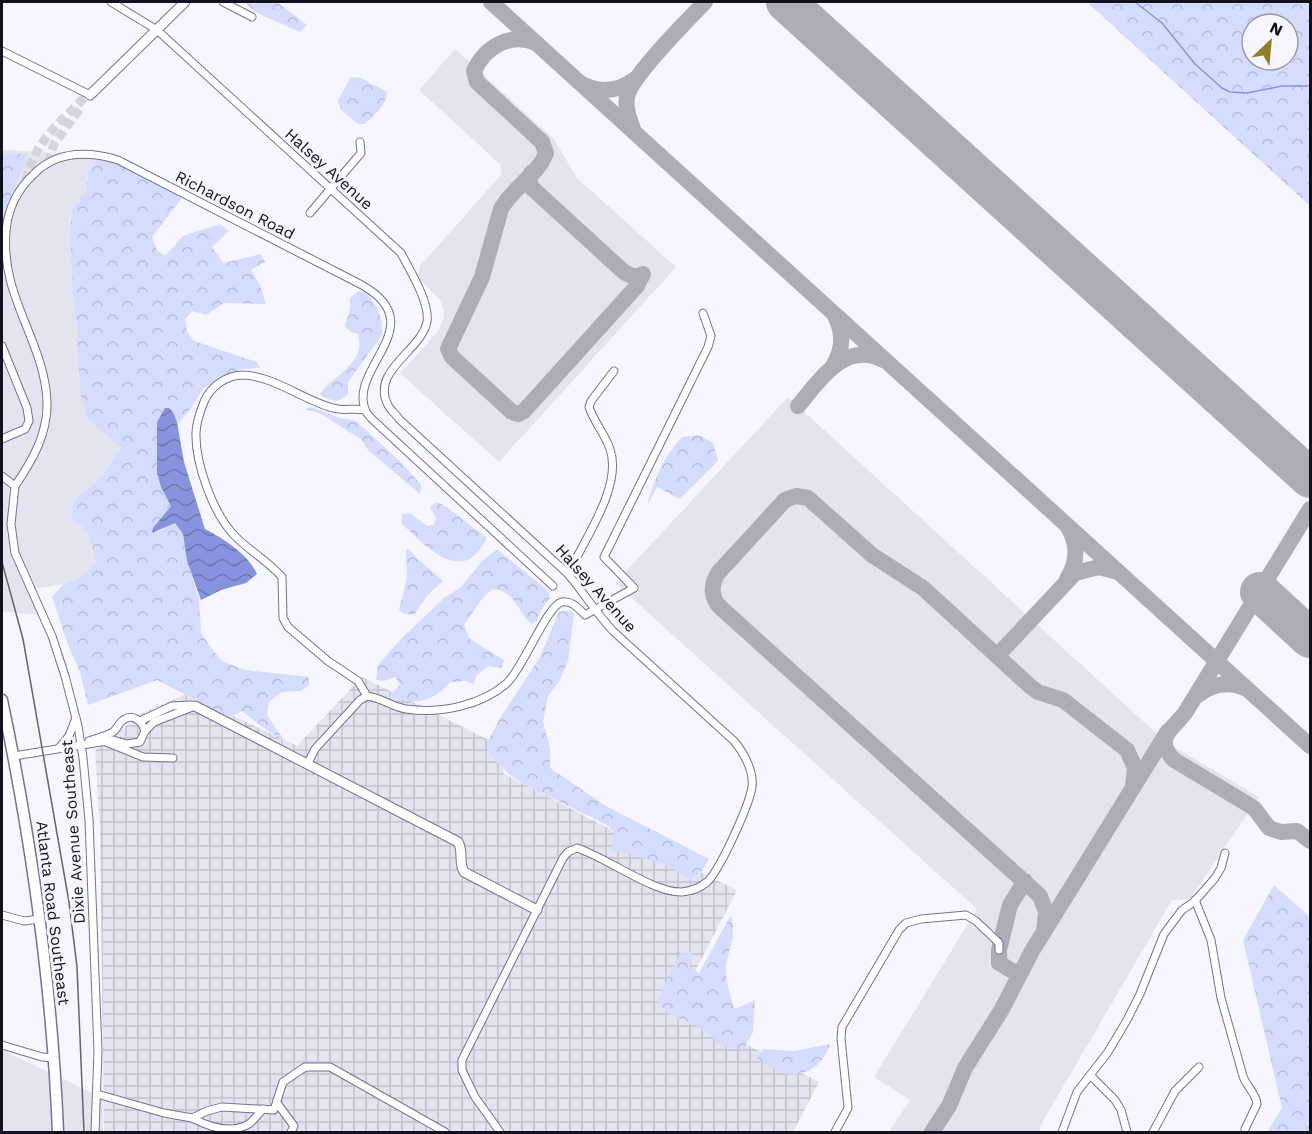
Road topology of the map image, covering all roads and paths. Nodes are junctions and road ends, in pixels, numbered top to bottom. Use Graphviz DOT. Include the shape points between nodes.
graph roads {
  1 [pos="111,2"];
  2 [pos="185,2"];
  3 [pos="223,2"];
  4 [pos="252,17"];
  5 [pos="157,30"];
  6 [pos="2,51"];
  7 [pos="90,95"];
  8 [pos="360,142"];
  9 [pos="330,189"];
  10 [pos="310,213"];
  11 [pos="703,313"];
  12 [pos="2,346"];
  13 [pos="614,371"];
  14 [pos="365,410"];
  15 [pos="2,439"];
  16 [pos="2,476"];
  17 [pos="15,486"];
  18 [pos="568,574"];
  19 [pos="553,586"];
  20 [pos="594,609"];
  21 [pos="367,696"];
  22 [pos="2,700"];
  23 [pos="195,706"];
  24 [pos="76,718"];
  25 [pos="140,721"];
  26 [pos="118,727"];
  27 [pos="145,731"];
  28 [pos="122,741"];
  29 [pos="106,742"];
  30 [pos="81,744"];
  31 [pos="59,748"];
  32 [pos="14,756"];
  33 [pos="173,758"];
  34 [pos="308,763"];
  35 [pos="1225,853"];
  36 [pos="1195,900"];
  37 [pos="537,910"];
  38 [pos="2,915"];
  39 [pos="40,919"];
  40 [pos="999,950"];
  41 [pos="2,1045"];
  42 [pos="54,1058"];
  43 [pos="1199,1066"];
  44 [pos="1090,1075"];
  45 [pos="97,1094"];
  46 [pos="277,1103"];
  47 [pos="263,1109"];
  48 [pos="192,1118"];
  49 [pos="1245,1129"];
  50 [pos="58,1132"];
  51 [pos="95,1132"];
  52 [pos="291,1132"];
  53 [pos="445,1132"];
  54 [pos="500,1132"];
  55 [pos="835,1132"];
  56 [pos="1062,1132"];
  57 [pos="1127,1132"];
  58 [pos="1154,1132"];
  1 -- 5 [label="street, Halsey Avenue"];
  2 -- 5 [label="street"];
  3 -- 4 [label="street"];
  5 -- 7 [label="street"];
  5 -- 9 [label="street, Halsey Avenue"];
  6 -- 7 [label="street"];
  8 -- 9 [label="street" via="361,153"];
  9 -- 10 [label="street"];
  9 -- 18 [label="street, Halsey Avenue" via="401,253 426,309 423,331 385,381 387,404"];
  11 -- 20 [label="street" via="711,336 708,347 604,557 634,588"];
  12 -- 15 [label="street" via="29,421 25,429"];
  13 -- 18 [label="street" via="589,407 610,449 610,488"];
  14 -- 17 [label="street, Richardson Road" via="364,389 390,326 385,305 373,292 118,160 95,154 70,155 48,163 26,181 7,221 7,275 44,379 47,406 37,451"];
  14 -- 19 [label="street"];
  14 -- 21 [label="street" via="333,408 277,385 237,376 220,383 208,394 196,434 216,512 233,534 282,577 288,627 358,681"];
  16 -- 17 [label="street"];
  17 -- 24 [label="street, Dixie Avenue Southeast" via="11,524 15,553 52,636"];
  18 -- 20 [label="street, Halsey Avenue"];
  20 -- 21 [label="street" via="585,615 571,603 555,606 517,673 478,701 428,710 406,709"];
  20 -- 37 [label="street, Halsey Avenue" via="734,741 743,753 752,788 713,875 699,888 683,892 666,890 577,848 563,858"];
  21 -- 34 [label="street" via="315,750"];
  22 -- 32 [label="main road, Atlanta Road Southeast"];
  23 -- 25 [label="street" via="172,706"];
  23 -- 27 [label="street" via="154,722"];
  23 -- 34 [label="street"];
  24 -- 30 [label="street, Dixie Avenue Southeast"];
  24 -- 31 [label="street"];
  25 -- 26 [label="street" via="131,717"];
  25 -- 27 [label="street"];
  26 -- 28 [label="street"];
  26 -- 30 [label="street"];
  27 -- 28 [label="street" via="140,741"];
  28 -- 29 [label="street"];
  29 -- 30 [label="street"];
  29 -- 33 [label="street" via="143,757"];
  30 -- 31 [label="street"];
  30 -- 45 [label="street, Dixie Avenue Southeast" via="88,820"];
  31 -- 32 [label="street"];
  32 -- 39 [label="main road, Atlanta Road Southeast"];
  34 -- 37 [label="street" via="458,842 464,872"];
  35 -- 36 [label="street" via="1218,873"];
  36 -- 44 [label="street" via="1164,934 1127,1020"];
  36 -- 49 [label="street" via="1211,939 1221,998 1246,1086 1257,1099"];
  37 -- 54 [label="street, Halsey Avenue" via="462,1060 462,1070 474,1097"];
  38 -- 39 [label="street" via="24,921"];
  39 -- 42 [label="main road, Atlanta Road Southeast"];
  40 -- 55 [label="street" via="999,943 966,915 906,922 842,1027 848,1108"];
  41 -- 42 [label="street"];
  42 -- 50 [label="main road, Atlanta Road Southeast"];
  43 -- 58 [label="street" via="1175,1091"];
  44 -- 56 [label="street" via="1072,1101"];
  44 -- 57 [label="street" via="1115,1100"];
  45 -- 48 [label="street"];
  45 -- 51 [label="street, Dixie Avenue Southeast"];
  46 -- 47 [label="street" via="274,1110"];
  46 -- 52 [label="street" via="294,1126"];
  46 -- 53 [label="street" via="283,1082 305,1067 330,1067"];
  47 -- 48 [label="street" via="222,1107"];
  47 -- 48 [label="street" via="249,1124 228,1130 209,1127"];
}
